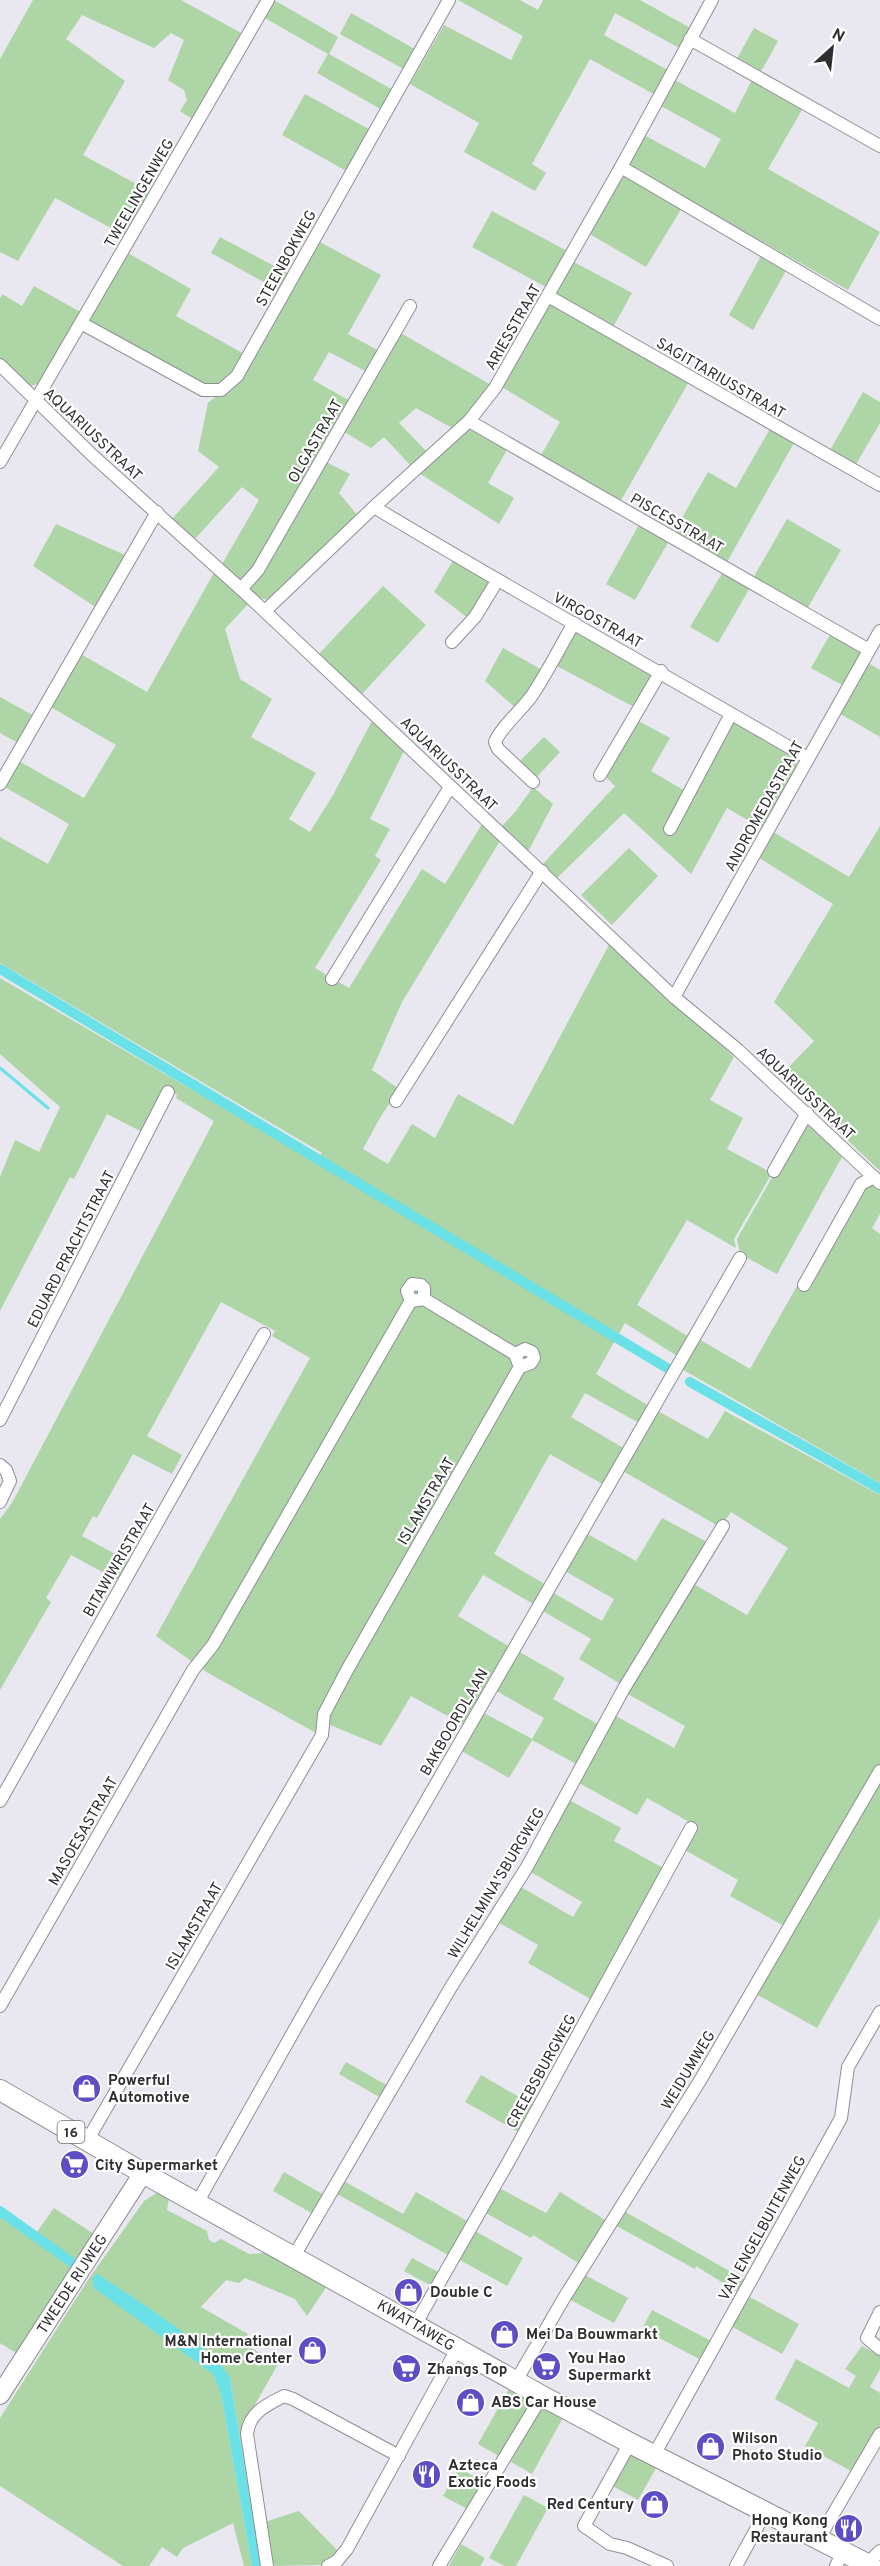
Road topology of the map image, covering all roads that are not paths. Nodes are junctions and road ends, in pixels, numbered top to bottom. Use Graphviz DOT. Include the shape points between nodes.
graph roads {
  1 [pos="268,0"];
  2 [pos="449,0"];
  3 [pos="712,0"];
  4 [pos="690,39"];
  5 [pos="880,147"];
  6 [pos="621,167"];
  7 [pos="548,296"];
  8 [pos="410,306"];
  9 [pos="880,319"];
  10 [pos="81,323"];
  11 [pos="0,365"];
  12 [pos="35,402"];
  13 [pos="469,421"];
  14 [pos="0,462"];
  15 [pos="880,485"];
  16 [pos="374,507"];
  17 [pos="157,512"];
  18 [pos="497,581"];
  19 [pos="241,589"];
  20 [pos="265,611"];
  21 [pos="574,623"];
  22 [pos="880,631"];
  23 [pos="452,642"];
  24 [pos="869,650"];
  25 [pos="660,672"];
  26 [pos="732,714"];
  27 [pos="808,758"];
  28 [pos="600,775"];
  29 [pos="533,782"];
  30 [pos="0,784"];
  31 [pos="450,787"];
  32 [pos="670,829"];
  33 [pos="542,871"];
  34 [pos="332,979"];
  35 [pos="674,997"];
  36 [pos="168,1092"];
  37 [pos="396,1101"];
  38 [pos="807,1113"];
  39 [pos="774,1171"];
  40 [pos="877,1180"];
  41 [pos="740,1258"];
  42 [pos="804,1285"];
  43 [pos="264,1334"];
  44 [pos="0,1420"];
  45 [pos="0,1465"];
  46 [pos="0,1502"];
  47 [pos="723,1526"];
  48 [pos="193,1670"];
  49 [pos="880,1771"];
  50 [pos="0,1801"];
  51 [pos="691,1828"];
  52 [pos="0,2006"];
  53 [pos="880,2012"];
  54 [pos="0,2090"];
  55 [pos="87,2141"];
  56 [pos="142,2173"];
  57 [pos="197,2203"];
  58 [pos="294,2256"];
  59 [pos="880,2312"];
  60 [pos="415,2325"];
  61 [pos="457,2349"];
  62 [pos="880,2349"];
  63 [pos="516,2381"];
  64 [pos="0,2395"];
  65 [pos="542,2396"];
  66 [pos="880,2434"];
  67 [pos="630,2443"];
  68 [pos="654,2455"];
  69 [pos="399,2456"];
  70 [pos="765,2513"];
  71 [pos="819,2540"];
  72 [pos="839,2559"];
  73 [pos="872,2560"];
  74 [pos="267,2566"];
  75 [pos="328,2566"];
  76 [pos="439,2566"];
  77 [pos="667,2566"];
  78 [pos="736,2566"];
  1 -- 10 [label="street, TWEELINGENWEG"];
  2 -- 10 [label="street, STEENBOKWEG" via="237,376 221,390 203,390"];
  3 -- 4 [label="street, ARIESSTRAAT"];
  4 -- 5 [label="street"];
  4 -- 6 [label="street, ARIESSTRAAT"];
  6 -- 7 [label="street, ARIESSTRAAT"];
  6 -- 9 [label="street"];
  7 -- 13 [label="street, ARIESSTRAAT" via="495,388"];
  7 -- 15 [label="street, SAGITTARIUSSTRAAT"];
  8 -- 19 [label="street, OLGASTRAAT" via="258,570"];
  10 -- 12 [label="street, TWEELINGENWEG"];
  11 -- 12 [label="street, AQUARIUSSTRAAT"];
  12 -- 14 [label="street, TWEELINGENWEG"];
  12 -- 17 [label="street, AQUARIUSSTRAAT"];
  13 -- 16 [label="street, ARIESSTRAAT"];
  13 -- 24 [label="street, PISCESSTRAAT"];
  16 -- 18 [label="street, VIRGOSTRAAT"];
  16 -- 20 [label="street, ARIESSTRAAT"];
  17 -- 19 [label="street, AQUARIUSSTRAAT"];
  17 -- 30 [label="street"];
  18 -- 21 [label="street, VIRGOSTRAAT"];
  18 -- 23 [label="street" via="475,617"];
  19 -- 20 [label="street, AQUARIUSSTRAAT"];
  20 -- 31 [label="street, AQUARIUSSTRAAT"];
  21 -- 25 [label="street, VIRGOSTRAAT"];
  21 -- 29 [label="street" via="534,693 495,742"];
  22 -- 24 [label="street, ANDROMEDASTRAAT"];
  24 -- 27 [label="street, ANDROMEDASTRAAT"];
  25 -- 26 [label="street, VIRGOSTRAAT"];
  25 -- 28 [label="street"];
  26 -- 27 [label="street, VIRGOSTRAAT"];
  26 -- 32 [label="street"];
  27 -- 35 [label="street, ANDROMEDASTRAAT"];
  31 -- 33 [label="street, AQUARIUSSTRAAT"];
  31 -- 34 [label="street"];
  33 -- 35 [label="street, AQUARIUSSTRAAT"];
  33 -- 37 [label="street"];
  35 -- 38 [label="street, AQUARIUSSTRAAT"];
  36 -- 44 [label="street, EDUARD PRACHTSTRAAT"];
  38 -- 39 [label="street"];
  38 -- 40 [label="street, AQUARIUSSTRAAT"];
  40 -- 42 [label="street" via="861,1184"];
  41 -- 57 [label="street, BAKBOORDLAAN"];
  43 -- 50 [label="street, BITAWIWRISTRAAT"];
  45 -- 46 [label="street" via="10,1481"];
  47 -- 58 [label="street, WILHELMINA'SBURGWEG" via="623,1690 527,1868 439,2007"];
  48 -- 52 [label="street, MASOESASTRAAT"];
  48 -- 55 [label="street, ISLAMSTRAAT" via="213,1645 418,1300 515,1354 520,1367 346,1672 324,1714 322,1735"];
  49 -- 63 [label="street, WEIDUMWEG" via="701,2079"];
  51 -- 60 [label="street, CREEBSBURGWEG"];
  53 -- 68 [label="street, VAN ENGELBUITENWEG" via="848,2067 841,2118"];
  54 -- 55 [label="main road, KWATTAWEG / 16"];
  55 -- 56 [label="main road, KWATTAWEG / 16"];
  56 -- 57 [label="main road, KWATTAWEG / 16"];
  56 -- 64 [label="street, TWEEDE RIJWEG"];
  57 -- 58 [label="main road, KWATTAWEG / 16"];
  58 -- 60 [label="main road, KWATTAWEG / 16"];
  59 -- 62 [label="street" via="867,2338"];
  60 -- 61 [label="main road, KWATTAWEG / 16"];
  61 -- 63 [label="main road, KWATTAWEG / 16"];
  61 -- 69 [label="street"];
  63 -- 65 [label="main road, KWATTAWEG / 16"];
  65 -- 67 [label="main road, KWATTAWEG / 16"];
  65 -- 76 [label="street"];
  66 -- 71 [label="street"];
  67 -- 68 [label="main road, KWATTAWEG / 16"];
  67 -- 77 [label="street" via="584,2523 585,2529 610,2544"];
  68 -- 70 [label="main road, KWATTAWEG / 16"];
  69 -- 74 [label="street" via="293,2399 285,2397 254,2415 247,2434"];
  69 -- 75 [label="street" via="343,2555"];
  70 -- 71 [label="main road, KWATTAWEG / 16"];
  70 -- 78 [label="street"];
  71 -- 72 [label="main road, KWATTAWEG / 16"];
  72 -- 73 [label="main road, KWATTAWEG / 16"];
}
